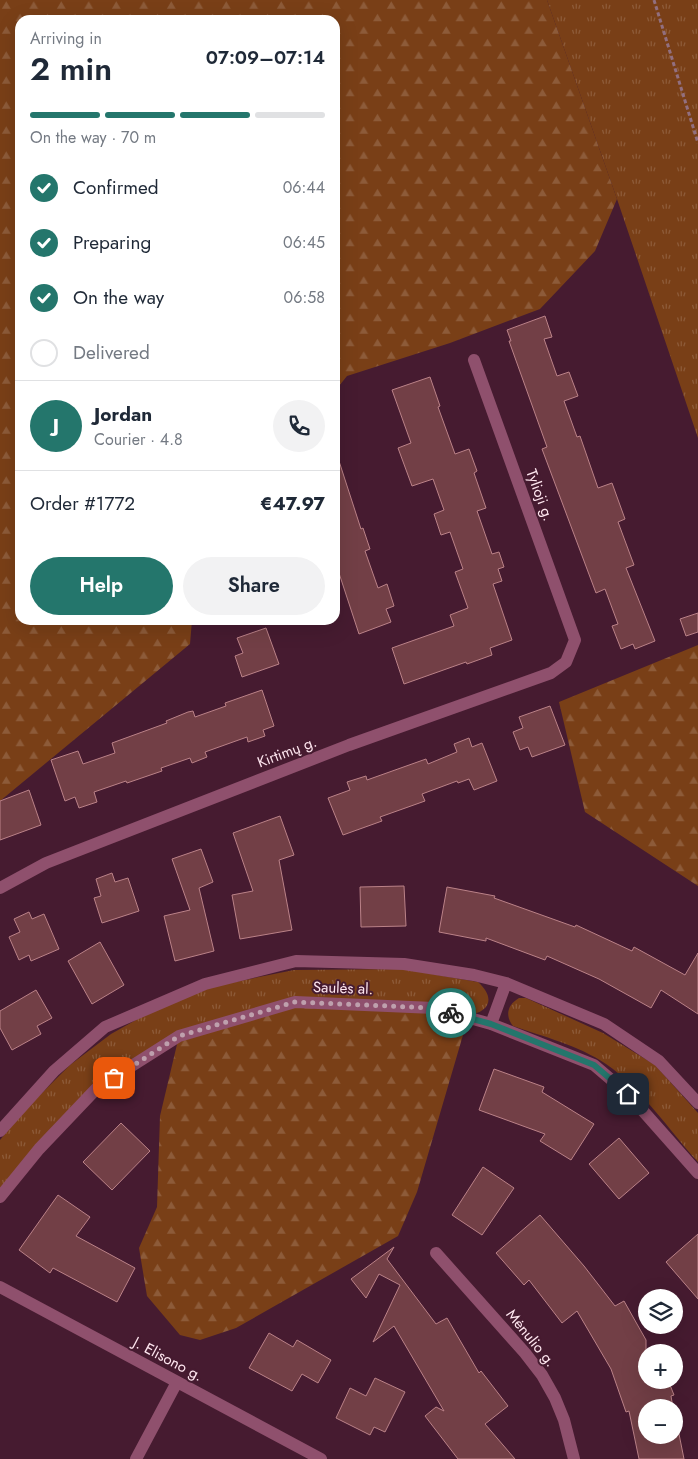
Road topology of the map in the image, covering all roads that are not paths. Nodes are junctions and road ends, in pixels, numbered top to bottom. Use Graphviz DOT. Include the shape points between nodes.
graph roads {
  1 [pos="474,360"];
  2 [pos="575,640"];
  3 [pos="0,888"];
  4 [pos="506,983"];
  5 [pos="491,1024"];
  6 [pos="698,1102"];
  7 [pos="0,1131"];
  8 [pos="698,1173"];
  9 [pos="0,1197"];
  10 [pos="436,1253"];
  11 [pos="0,1287"];
  12 [pos="177,1382"];
  13 [pos="136,1459"];
  14 [pos="321,1459"];
  15 [pos="574,1459"];
  1 -- 2 [label="street, Tylioji g."];
  2 -- 3 [label="street, Kirtimų g." via="566,662 551,673 349,745 46,863"];
  4 -- 5 [label="street"];
  4 -- 6 [label="street, Saulės al." via="604,1024 659,1061"];
  4 -- 7 [label="street, Saulės al." via="404,964 296,961 205,984 104,1027 54,1071"];
  5 -- 8 [label="street, Saulės al." via="594,1065 628,1094"];
  5 -- 9 [label="street, Saulės al." via="434,1008 295,1002 179,1036 97,1088 39,1149"];
  10 -- 15 [label="street, Mėnulio g." via="542,1375 564,1420"];
  11 -- 12 [label="street, J. Elisono g."];
  12 -- 13 [label="street"];
  12 -- 14 [label="street, J. Elisono g."];
}
